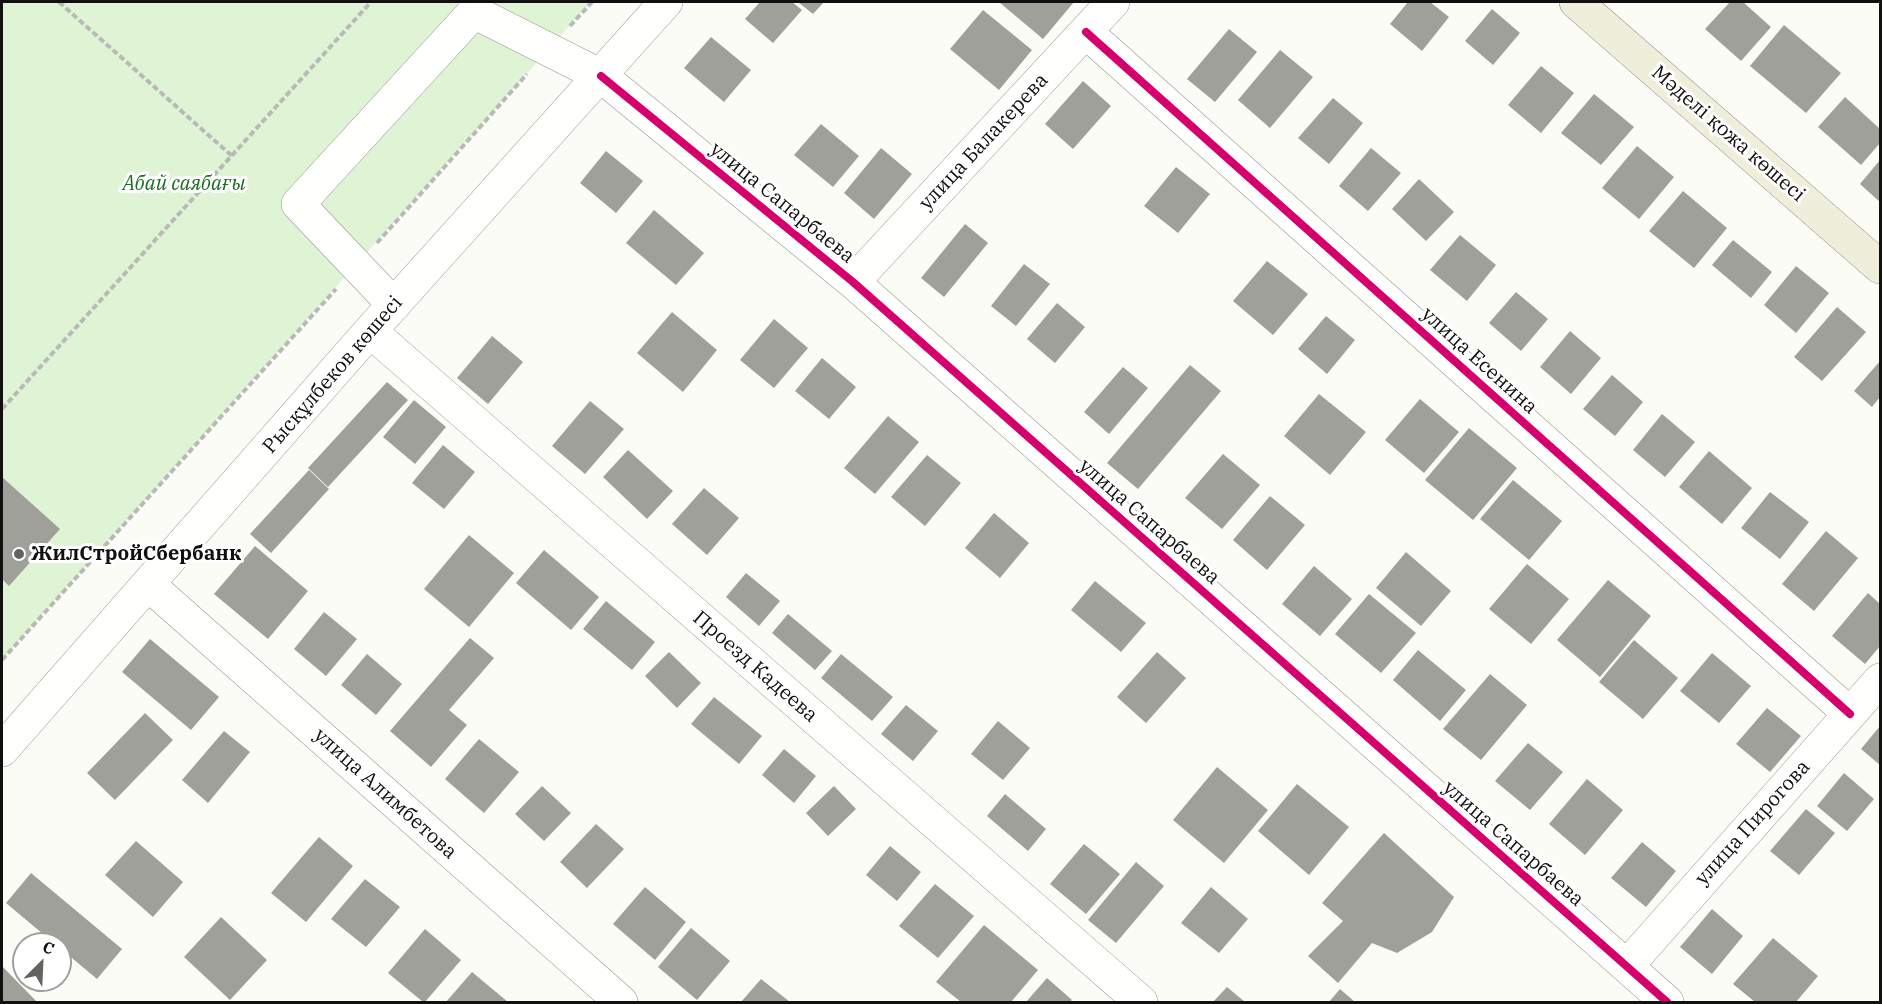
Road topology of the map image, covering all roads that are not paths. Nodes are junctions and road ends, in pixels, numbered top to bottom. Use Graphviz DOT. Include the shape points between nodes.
graph roads {
  1 [pos="666,2"];
  2 [pos="1113,2"];
  3 [pos="1576,2"];
  4 [pos="1086,33"];
  5 [pos="601,76"];
  6 [pos="1881,267"];
  7 [pos="853,282"];
  8 [pos="394,305"];
  9 [pos="370,332"];
  10 [pos="149,585"];
  11 [pos="1881,680"];
  12 [pos="1850,714"];
  13 [pos="2,750"];
  14 [pos="1627,966"];
  15 [pos="621,1002"];
  16 [pos="1141,1002"];
  17 [pos="1667,1002"];
  1 -- 5 [label="street, Рысқұлбеков көшесі"];
  2 -- 4 [label="street, улица Балакерева"];
  3 -- 6 [label="main road, Мәделі қожа көшесі"];
  4 -- 7 [label="street, улица Балакерева"];
  4 -- 12 [label="street, улица Есенина"];
  5 -- 7 [label="street, улица Сапарбаева"];
  5 -- 8 [label="street, Рысқұлбеков көшесі"];
  5 -- 8 [label="street, улица Сапарбаева" via="474,12 298,204"];
  7 -- 14 [label="street, улица Сапарбаева"];
  8 -- 9 [label="street, Рысқұлбеков көшесі"];
  9 -- 10 [label="street, Рысқұлбеков көшесі"];
  9 -- 16 [label="street, Проезд Кадеева"];
  10 -- 13 [label="street, Рысқұлбеков көшесі"];
  10 -- 15 [label="street, улица Алимбетова"];
  11 -- 12 [label="street, улица Пирогова"];
  12 -- 14 [label="street, улица Пирогова"];
  14 -- 17 [label="street, улица Сапарбаева"];
}
